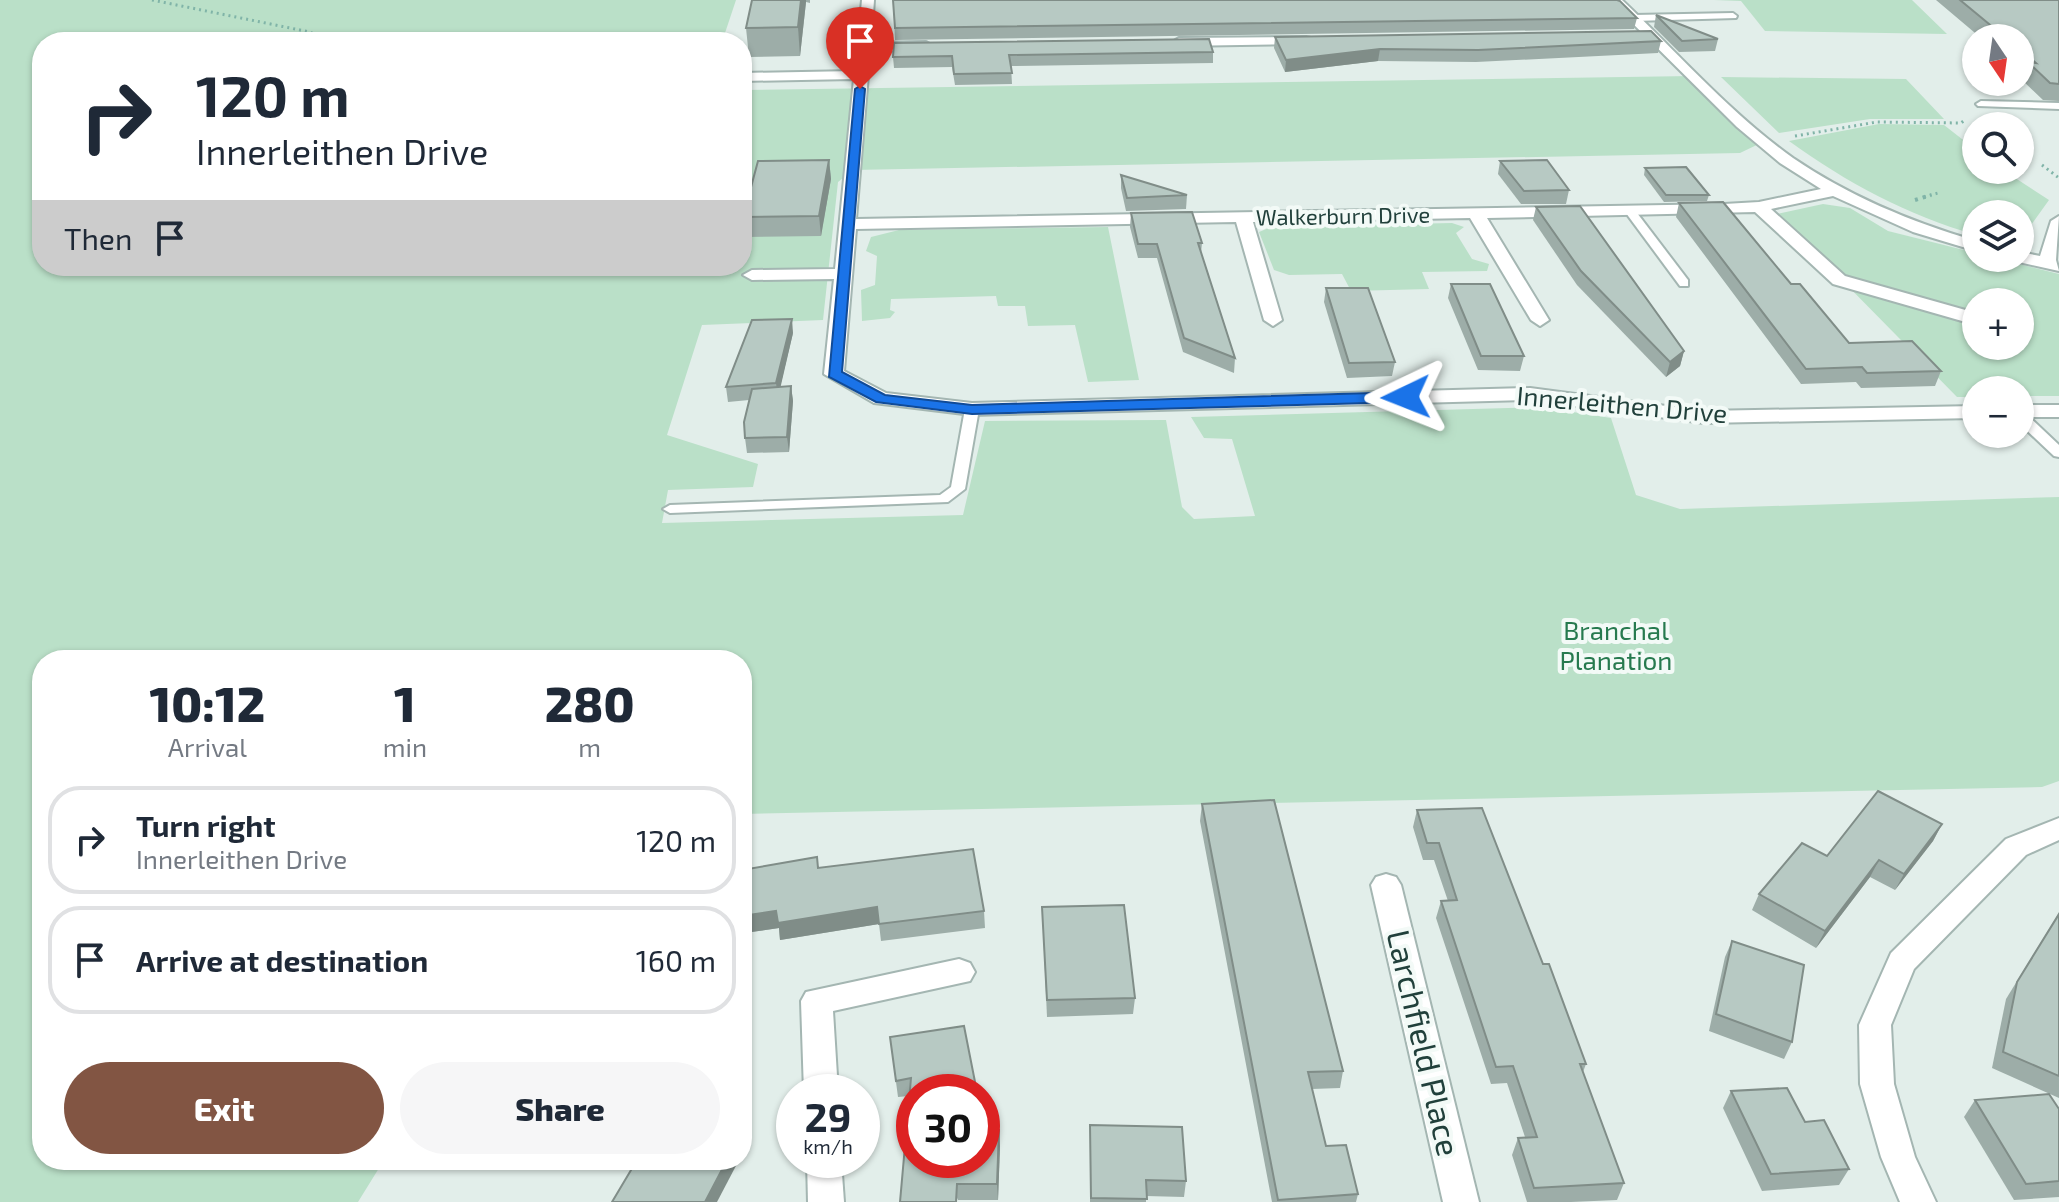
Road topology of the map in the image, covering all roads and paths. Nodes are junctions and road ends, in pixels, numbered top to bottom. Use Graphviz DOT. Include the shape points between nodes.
graph roads {
  1 [pos="152,0"];
  2 [pos="868,0"];
  3 [pos="1615,0"];
  4 [pos="1733,16"];
  5 [pos="1634,18"];
  6 [pos="308,32"];
  7 [pos="1323,40"];
  8 [pos="1166,43"];
  9 [pos="948,46"];
  10 [pos="865,47"];
  11 [pos="862,75"];
  12 [pos="752,77"];
  13 [pos="1981,104"];
  14 [pos="2059,106"];
  15 [pos="1763,142"];
  16 [pos="2042,165"];
  17 [pos="2059,178"];
  18 [pos="1835,191"];
  19 [pos="1759,207"];
  20 [pos="1630,211"];
  21 [pos="1476,214"];
  22 [pos="1243,218"];
  23 [pos="2059,221"];
  24 [pos="850,224"];
  25 [pos="1962,241"];
  26 [pos="2053,265"];
  27 [pos="845,274"];
  28 [pos="752,275"];
  29 [pos="1684,283"];
  30 [pos="1962,315"];
  31 [pos="1273,320"];
  32 [pos="1540,320"];
  33 [pos="972,409"];
  34 [pos="2059,411"];
  35 [pos="1962,412"];
  36 [pos="2034,413"];
  37 [pos="2034,428"];
  38 [pos="2059,453"];
  39 [pos="670,509"];
  40 [pos="2059,828"];
  41 [pos="1386,885"];
  42 [pos="959,972"];
  43 [pos="820,1074"];
  44 [pos="825,1178"];
  45 [pos="826,1202"];
  46 [pos="1461,1202"];
  47 [pos="1918,1202"];
  1 -- 6 [label="path"];
  2 -- 10 [label="street, Innerleithen Drive"];
  3 -- 5 [label="street"];
  4 -- 5 [label="lane"];
  5 -- 15 [label="street" via="1645,36"];
  7 -- 8 [label="street"];
  9 -- 10 [label="street"];
  10 -- 11 [label="street, Innerleithen Drive"];
  11 -- 12 [label="street"];
  11 -- 24 [label="street, Innerleithen Drive"];
  13 -- 14 [label="lane"];
  13 -- 15 [label="path" via="1961,123 1877,122"];
  15 -- 18 [label="street"];
  16 -- 17 [label="path"];
  18 -- 19 [label="street, Walkerburn Drive"];
  18 -- 25 [label="street"];
  19 -- 20 [label="street, Walkerburn Drive"];
  19 -- 30 [label="street" via="1839,280"];
  20 -- 21 [label="street, Walkerburn Drive"];
  20 -- 29 [label="lane"];
  21 -- 22 [label="street, Walkerburn Drive"];
  21 -- 32 [label="street"];
  22 -- 24 [label="street, Walkerburn Drive"];
  22 -- 31 [label="street"];
  23 -- 26 [label="street"];
  24 -- 27 [label="street, Innerleithen Drive"];
  27 -- 28 [label="street"];
  27 -- 33 [label="street, Innerleithen Drive" via="834,374 881,399"];
  33 -- 35 [label="street, Innerleithen Drive" via="1530,394 1704,417"];
  33 -- 39 [label="lane" via="958,489 943,499"];
  34 -- 36 [label="street"];
  37 -- 38 [label="lane"];
  40 -- 47 [label="street" via="2016,847 1902,962 1875,1025 1877,1084 1898,1157"];
  41 -- 46 [label="street, Larchfield Place"];
  42 -- 43 [label="street" via="817,1001"];
  44 -- 45 [label="street"];
}
